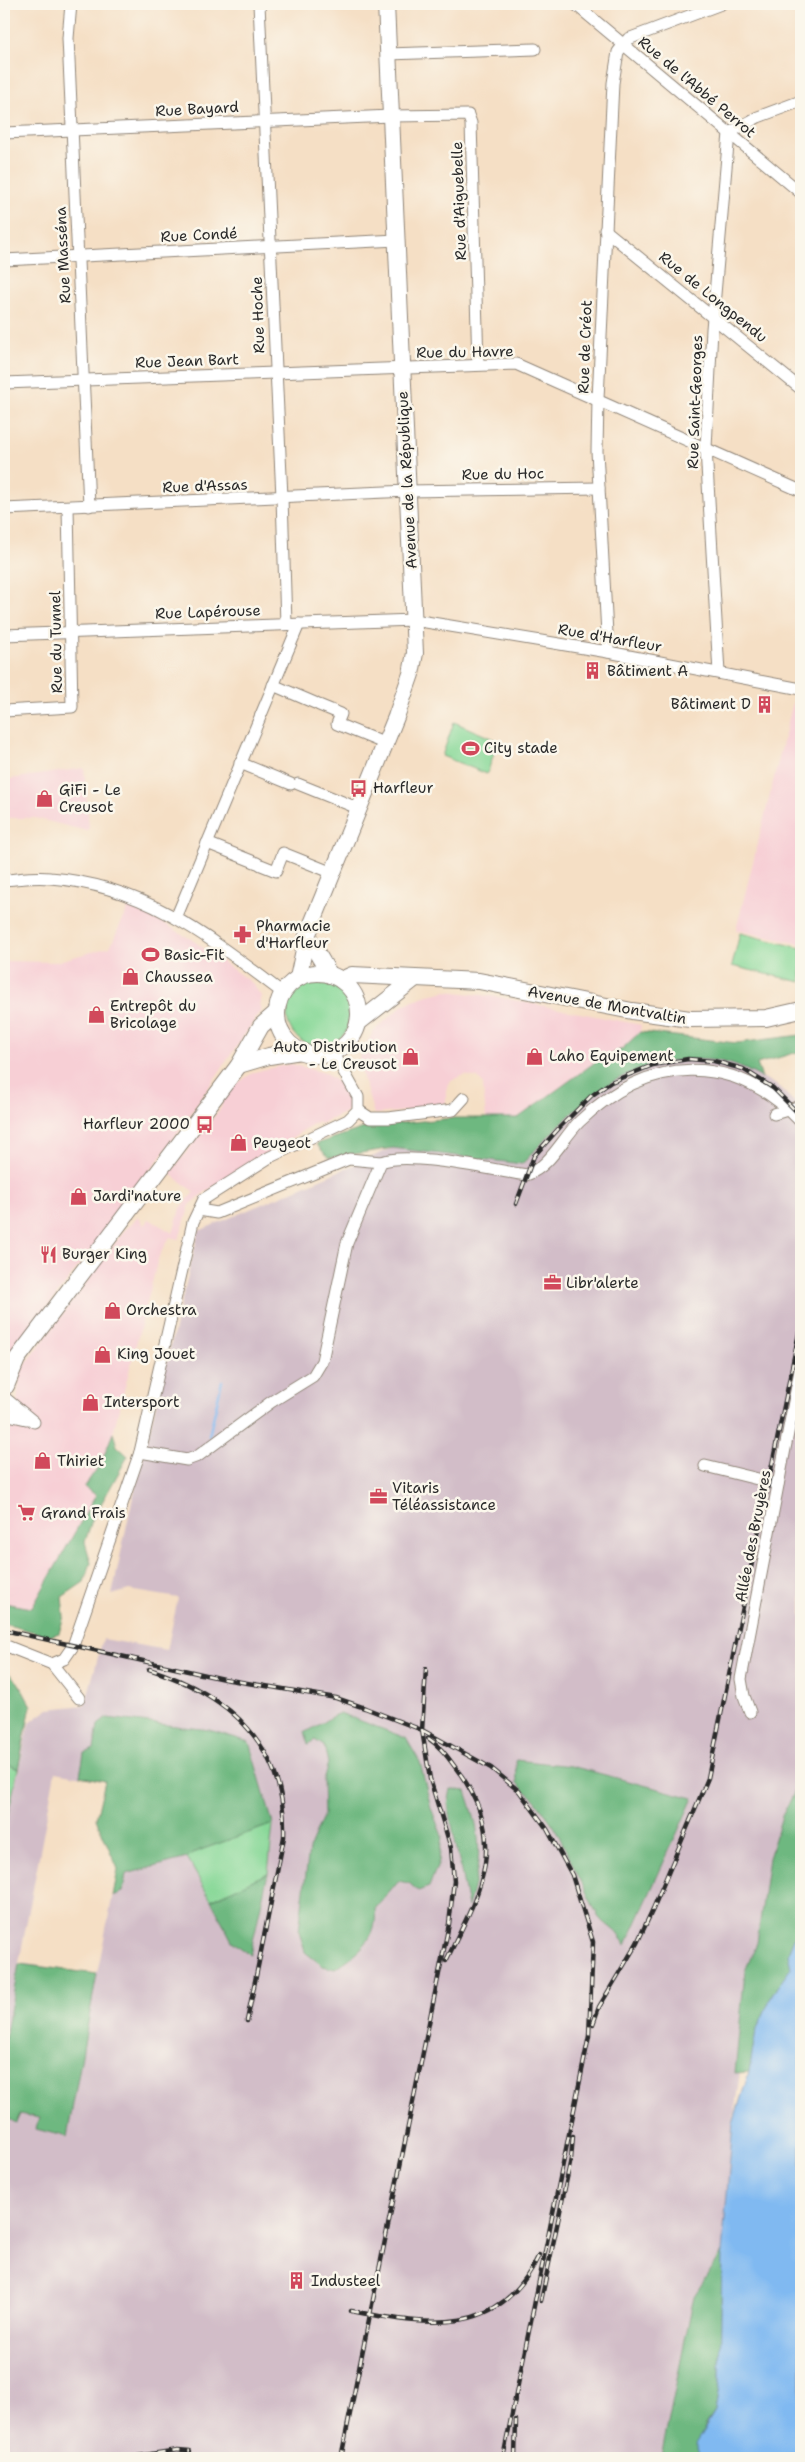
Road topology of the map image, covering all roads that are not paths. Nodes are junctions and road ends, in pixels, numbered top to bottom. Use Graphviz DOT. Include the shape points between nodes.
graph roads {
  1 [pos="71,4"];
  2 [pos="259,4"];
  3 [pos="386,4"];
  4 [pos="574,4"];
  5 [pos="721,4"];
  6 [pos="624,45"];
  7 [pos="535,48"];
  8 [pos="388,54"];
  9 [pos="801,101"];
  10 [pos="391,116"];
  11 [pos="264,121"];
  12 [pos="72,130"];
  13 [pos="4,133"];
  14 [pos="729,133"];
  15 [pos="801,193"];
  16 [pos="605,230"];
  17 [pos="397,240"];
  18 [pos="271,247"];
  19 [pos="77,257"];
  20 [pos="4,260"];
  21 [pos="713,316"];
  22 [pos="478,364"];
  23 [pos="402,368"];
  24 [pos="276,373"];
  25 [pos="84,380"];
  26 [pos="4,383"];
  27 [pos="801,389"];
  28 [pos="598,399"];
  29 [pos="706,448"];
  30 [pos="599,488"];
  31 [pos="408,491"];
  32 [pos="801,491"];
  33 [pos="282,498"];
  34 [pos="89,506"];
  35 [pos="68,507"];
  36 [pos="4,509"];
  37 [pos="414,620"];
  38 [pos="286,624"];
  39 [pos="299,624"];
  40 [pos="72,632"];
  41 [pos="4,635"];
  42 [pos="608,652"];
  43 [pos="719,673"];
  44 [pos="273,685"];
  45 [pos="801,688"];
  46 [pos="4,711"];
  47 [pos="386,744"];
  48 [pos="240,763"];
  49 [pos="360,809"];
  50 [pos="207,843"];
  51 [pos="333,874"];
  52 [pos="4,880"];
  53 [pos="176,918"];
  54 [pos="307,936"];
  55 [pos="335,977"];
  56 [pos="298,978"];
  57 [pos="414,980"];
  58 [pos="283,993"];
  59 [pos="801,1010"];
  60 [pos="277,1012"];
  61 [pos="358,1023"];
  62 [pos="301,1051"];
  63 [pos="333,1052"];
  64 [pos="240,1065"];
  65 [pos="464,1098"];
  66 [pos="801,1106"];
  67 [pos="789,1109"];
  68 [pos="358,1110"];
  69 [pos="774,1114"];
  70 [pos="801,1122"];
  71 [pos="380,1162"];
  72 [pos="199,1210"];
  73 [pos="10,1361"];
  74 [pos="801,1365"];
  75 [pos="800,1383"];
  76 [pos="4,1396"];
  77 [pos="140,1452"];
  78 [pos="705,1466"];
  79 [pos="778,1484"];
  80 [pos="4,1645"];
  81 [pos="52,1664"];
  82 [pos="79,1698"];
  83 [pos="750,1712"];
  1 -- 12 [label="street, Rue Masséna" via="68,38"];
  2 -- 11 [label="street, Rue Hoche"];
  3 -- 8 [label="street, Avenue de la République"];
  4 -- 6 [label="street, Rue de l'Abbé Perrot"];
  5 -- 6 [label="street" via="628,39"];
  6 -- 14 [label="street, Rue de l'Abbé Perrot"];
  6 -- 16 [label="street, Rue de Créot" via="618,52 613,83"];
  7 -- 8 [label="street"];
  8 -- 10 [label="street, Avenue de la République"];
  9 -- 14 [label="street" via="758,117"];
  10 -- 11 [label="street, Rue Bayard"];
  10 -- 17 [label="street, Avenue de la République"];
  10 -- 22 [label="street, Rue d'Aiguebelle" via="459,114 470,118"];
  11 -- 12 [label="street, Rue Bayard"];
  11 -- 18 [label="street, Rue Hoche"];
  12 -- 13 [label="street, Rue Bayard"];
  12 -- 19 [label="street, Rue Masséna"];
  14 -- 15 [label="street, Rue de l'Abbé Perrot"];
  14 -- 21 [label="street, Rue Saint-Georges"];
  16 -- 21 [label="street, Rue de Longpendu"];
  16 -- 28 [label="street, Rue de Créot"];
  17 -- 18 [label="street, Rue Condé"];
  17 -- 23 [label="street, Avenue de la République"];
  18 -- 19 [label="street, Rue Condé"];
  18 -- 24 [label="street, Rue Hoche"];
  19 -- 20 [label="street, Rue Condé"];
  19 -- 25 [label="street, Rue Masséna"];
  21 -- 27 [label="street, Rue de Longpendu"];
  21 -- 29 [label="street, Rue Saint-Georges"];
  22 -- 23 [label="street, Rue du Havre"];
  22 -- 28 [label="street, Rue du Havre" via="516,364"];
  23 -- 24 [label="street, Rue Jean Bart"];
  23 -- 31 [label="street, Avenue de la République"];
  24 -- 25 [label="street, Rue Jean Bart"];
  24 -- 33 [label="street, Rue Hoche"];
  25 -- 26 [label="street, Rue Jean Bart"];
  25 -- 34 [label="street, Rue Masséna"];
  28 -- 29 [label="street, Rue du Havre"];
  28 -- 30 [label="street, Rue de Créot"];
  29 -- 32 [label="street, Rue du Havre"];
  29 -- 43 [label="street, Rue Saint-Georges"];
  30 -- 31 [label="street, Rue du Hoc"];
  30 -- 42 [label="street, Rue de Créot"];
  31 -- 33 [label="street, Rue d'Assas"];
  31 -- 37 [label="street, Avenue de la République"];
  33 -- 34 [label="street, Rue d'Assas"];
  33 -- 38 [label="street, Rue Hoche"];
  34 -- 35 [label="street, Rue d'Assas"];
  35 -- 36 [label="street, Rue d'Assas"];
  35 -- 40 [label="street, Rue du Tunnel"];
  37 -- 39 [label="street, Rue Lapérouse"];
  37 -- 42 [label="street, Rue d'Harfleur"];
  37 -- 47 [label="street, Avenue de la République" via="412,674"];
  38 -- 39 [label="street, Rue Lapérouse"];
  38 -- 40 [label="street, Rue Lapérouse"];
  39 -- 44 [label="street"];
  40 -- 41 [label="street, Rue Lapérouse"];
  40 -- 46 [label="street, Rue du Tunnel" via="72,707"];
  42 -- 43 [label="street, Rue d'Harfleur"];
  43 -- 45 [label="street, Rue d'Harfleur"];
  44 -- 47 [label="street" via="341,714 337,724"];
  44 -- 48 [label="street"];
  47 -- 49 [label="street, Avenue de la République"];
  48 -- 49 [label="street"];
  48 -- 50 [label="street"];
  49 -- 51 [label="street, Avenue de la République"];
  50 -- 51 [label="street" via="276,871 283,853"];
  50 -- 53 [label="street"];
  51 -- 54 [label="street, Avenue de la République"];
  52 -- 53 [label="street" via="48,877 96,885 129,895"];
  53 -- 58 [label="street"];
  54 -- 55 [label="street"];
  54 -- 56 [label="street, Avenue de la République"];
  55 -- 56 [label="street" via="308,974"];
  55 -- 57 [label="street, Avenue de Montvaltin" via="352,975"];
  55 -- 61 [label="street" via="350,988 356,999"];
  56 -- 58 [label="street"];
  57 -- 59 [label="street, Avenue de Montvaltin" via="479,982 690,1020 766,1018"];
  57 -- 61 [label="street"];
  58 -- 60 [label="street"];
  60 -- 62 [label="street" via="283,1035"];
  60 -- 64 [label="street" via="261,1026"];
  61 -- 63 [label="street" via="345,1045"];
  62 -- 63 [label="street" via="322,1055"];
  62 -- 64 [label="street"];
  63 -- 68 [label="street" via="358,1097"];
  64 -- 73 [label="street"];
  65 -- 68 [label="street" via="453,1110 388,1118 370,1118"];
  66 -- 67 [label="street"];
  67 -- 69 [label="street"];
  67 -- 70 [label="street"];
  67 -- 71 [label="street" via="750,1084 726,1074 680,1069 634,1082 618,1092 576,1125 541,1168 526,1175 412,1158 392,1157"];
  68 -- 72 [label="street" via="348,1120 270,1157 204,1199"];
  71 -- 72 [label="street" via="349,1159 217,1213"];
  71 -- 77 [label="street" via="347,1243 322,1361 313,1376 271,1402 198,1456 188,1460"];
  72 -- 77 [label="street" via="193,1222"];
  73 -- 76 [label="street"];
  74 -- 75 [label="street, Allée des Bruyères"];
  75 -- 79 [label="street, Allée des Bruyères"];
  77 -- 81 [label="street" via="73,1646 64,1659"];
  78 -- 79 [label="street"];
  79 -- 83 [label="street, Allée des Bruyères" via="741,1679"];
  80 -- 81 [label="street"];
  81 -- 82 [label="street"];
}
